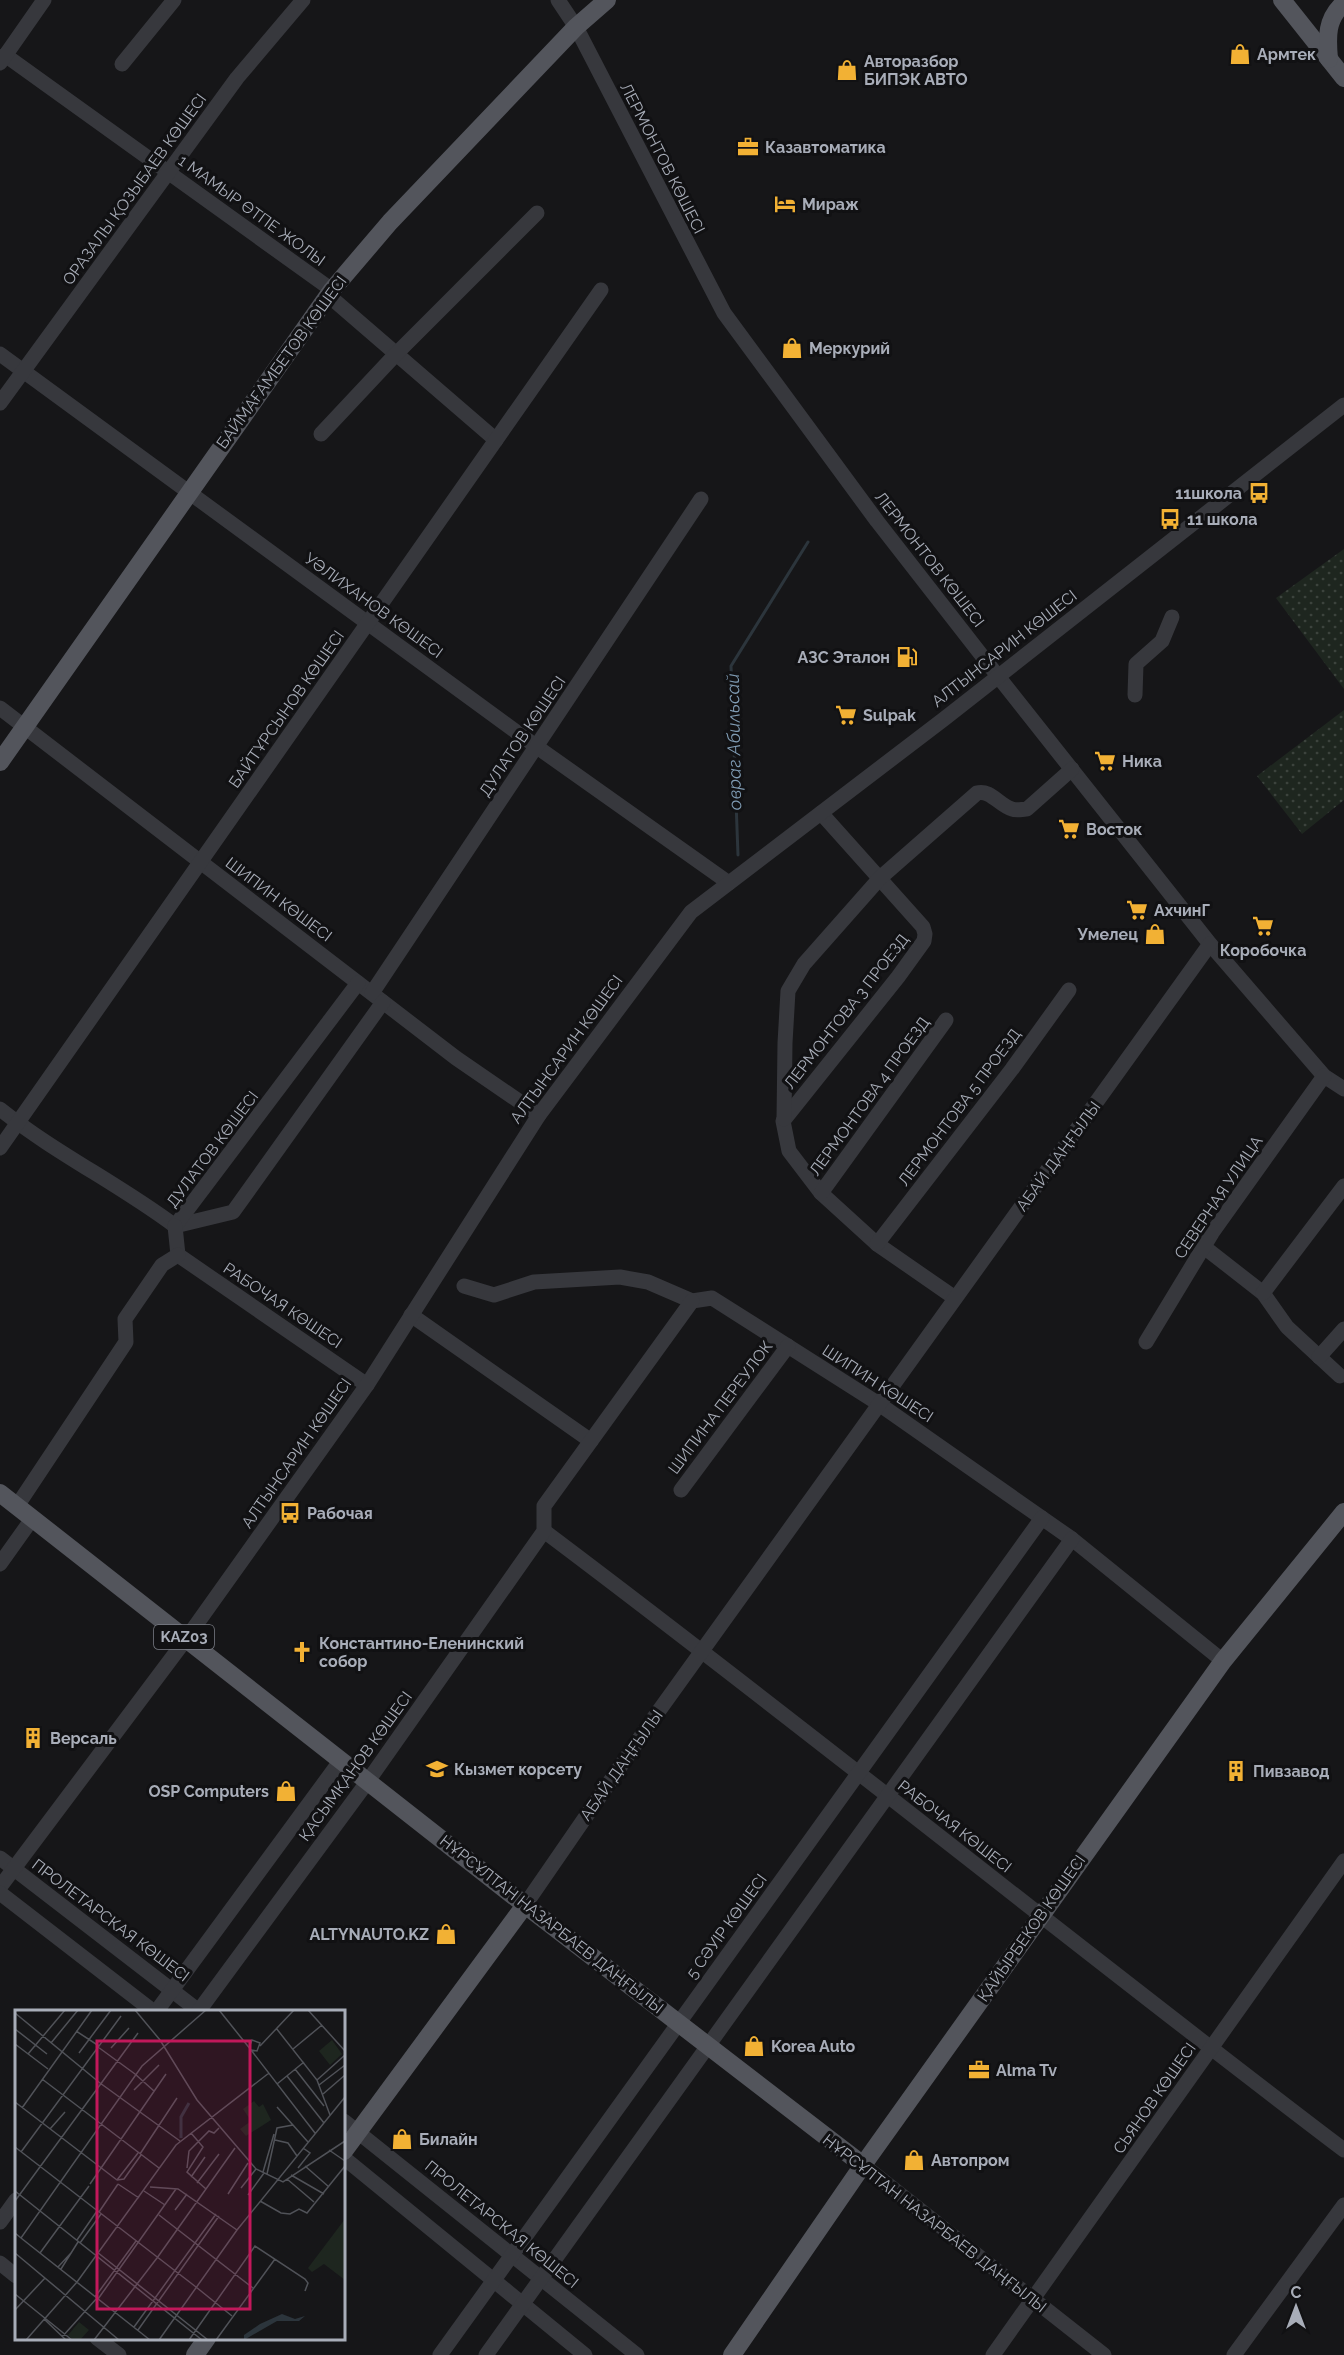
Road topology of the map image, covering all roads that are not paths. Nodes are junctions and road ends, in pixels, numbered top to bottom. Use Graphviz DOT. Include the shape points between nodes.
graph roads {
  1 [pos="44,0"];
  2 [pos="174,0"];
  3 [pos="303,0"];
  4 [pos="558,0"];
  5 [pos="608,0"];
  6 [pos="1282,0"];
  7 [pos="1344,3"];
  8 [pos="576,27"];
  9 [pos="0,35"];
  10 [pos="6,54"];
  11 [pos="1329,59"];
  12 [pos="122,64"];
  13 [pos="1344,78"];
  14 [pos="169,172"];
  15 [pos="537,213"];
  16 [pos="601,290"];
  17 [pos="330,293"];
  18 [pos="0,354"];
  19 [pos="396,354"];
  20 [pos="23,372"];
  21 [pos="0,404"];
  22 [pos="1344,405"];
  23 [pos="321,434"];
  24 [pos="496,440"];
  25 [pos="189,492"];
  26 [pos="701,499"];
  27 [pos="1172,616"];
  28 [pos="368,623"];
  29 [pos="997,675"];
  30 [pos="1135,695"];
  31 [pos="0,708"];
  32 [pos="24,727"];
  33 [pos="537,747"];
  34 [pos="0,762"];
  35 [pos="1072,769"];
  36 [pos="821,813"];
  37 [pos="201,862"];
  38 [pos="880,878"];
  39 [pos="729,883"];
  40 [pos="1210,944"];
  41 [pos="358,983"];
  42 [pos="1069,990"];
  43 [pos="378,998"];
  44 [pos="946,1020"];
  45 [pos="1324,1076"];
  46 [pos="1344,1089"];
  47 [pos="0,1109"];
  48 [pos="539,1115"];
  49 [pos="784,1120"];
  50 [pos="18,1123"];
  51 [pos="0,1148"];
  52 [pos="1344,1186"];
  53 [pos="821,1193"];
  54 [pos="177,1240"];
  55 [pos="877,1245"];
  56 [pos="1204,1247"];
  57 [pos="464,1286"];
  58 [pos="1263,1293"];
  59 [pos="955,1298"];
  60 [pos="692,1301"];
  61 [pos="411,1315"];
  62 [pos="1344,1329"];
  63 [pos="1146,1342"];
  64 [pos="788,1346"];
  65 [pos="1319,1357"];
  66 [pos="1340,1376"];
  67 [pos="367,1385"];
  68 [pos="879,1404"];
  69 [pos="591,1441"];
  70 [pos="681,1490"];
  71 [pos="0,1493"];
  72 [pos="16,1506"];
  73 [pos="1344,1512"];
  74 [pos="1042,1518"];
  75 [pos="32,1519"];
  76 [pos="544,1531"];
  77 [pos="1072,1539"];
  78 [pos="0,1564"];
  79 [pos="186,1639"];
  80 [pos="702,1650"];
  81 [pos="1222,1661"];
  82 [pos="341,1760"];
  83 [pos="858,1774"];
  84 [pos="368,1781"];
  85 [pos="888,1797"];
  86 [pos="0,1858"];
  87 [pos="1344,1861"];
  88 [pos="14,1869"];
  89 [pos="0,1887"];
  90 [pos="0,1893"];
  91 [pos="525,1905"];
  92 [pos="1041,1914"];
  93 [pos="172,1989"];
  94 [pos="152,2010"];
  95 [pos="156,2010"];
  96 [pos="198,2010"];
  97 [pos="200,2010"];
  98 [pos="679,2023"];
  99 [pos="708,2046"];
  100 [pos="1210,2049"];
  101 [pos="350,2127"];
  102 [pos="345,2147"];
  103 [pos="1344,2150"];
  104 [pos="345,2159"];
  105 [pos="863,2166"];
  106 [pos="15,2201"];
  107 [pos="1344,2205"];
  108 [pos="0,2222"];
  109 [pos="512,2255"];
  110 [pos="541,2278"];
  111 [pos="494,2280"];
  112 [pos="1032,2299"];
  113 [pos="522,2304"];
  114 [pos="100,2340"];
  115 [pos="206,2340"];
  116 [pos="119,2355"];
  117 [pos="195,2355"];
  118 [pos="440,2355"];
  119 [pos="486,2355"];
  120 [pos="585,2355"];
  121 [pos="637,2355"];
  122 [pos="732,2355"];
  123 [pos="993,2355"];
  124 [pos="1104,2355"];
  125 [pos="1234,2355"];
  1 -- 10 [label="street"];
  2 -- 12 [label="street"];
  3 -- 14 [label="street, ОРАЗАЛЫ ҚОЗЫБАЕВ КӨШЕСІ" via="237,78"];
  4 -- 8 [label="street, ЛЕРМОНТОВ КӨШЕСІ"];
  5 -- 8 [label="main road, БАЙМАҒАМБЕТОВ КӨШЕСІ"];
  6 -- 11 [label="main road"];
  7 -- 11 [label="main road" via="1336,10 1327,31"];
  8 -- 17 [label="main road, БАЙМАҒАМБЕТОВ КӨШЕСІ" via="390,222"];
  8 -- 29 [label="street, ЛЕРМОНТОВ КӨШЕСІ" via="724,313 877,521"];
  9 -- 10 [label="street, 1 МАМЫР ӨТПЕ ЖОЛЫ"];
  10 -- 14 [label="street, 1 МАМЫР ӨТПЕ ЖОЛЫ"];
  11 -- 13 [label="main road"];
  14 -- 17 [label="street, 1 МАМЫР ӨТПЕ ЖОЛЫ"];
  14 -- 20 [label="street, ОРАЗАЛЫ ҚОЗЫБАЕВ КӨШЕСІ"];
  15 -- 19 [label="street"];
  16 -- 24 [label="street, БАЙТҰРСЫНОВ КӨШЕСІ"];
  17 -- 19 [label="street, 1 МАМЫР ӨТПЕ ЖОЛЫ"];
  17 -- 25 [label="main road, БАЙМАҒАМБЕТОВ КӨШЕСІ"];
  18 -- 20 [label="street, УӘЛИХАНОВ КӨШЕСІ"];
  19 -- 23 [label="street"];
  19 -- 24 [label="street, 1 МАМЫР ӨТПЕ ЖОЛЫ"];
  20 -- 21 [label="street, ОРАЗАЛЫ ҚОЗЫБАЕВ КӨШЕСІ"];
  20 -- 25 [label="street, УӘЛИХАНОВ КӨШЕСІ"];
  22 -- 29 [label="street, АЛТЫНСАРИН КӨШЕСІ"];
  24 -- 28 [label="street, БАЙТҰРСЫНОВ КӨШЕСІ"];
  25 -- 28 [label="street, УӘЛИХАНОВ КӨШЕСІ"];
  25 -- 32 [label="main road, БАЙМАҒАМБЕТОВ КӨШЕСІ"];
  26 -- 33 [label="street, ДУЛАТОВ КӨШЕСІ"];
  27 -- 30 [label="street" via="1162,641 1136,664"];
  28 -- 33 [label="street, УӘЛИХАНОВ КӨШЕСІ"];
  28 -- 37 [label="street, БАЙТҰРСЫНОВ КӨШЕСІ"];
  29 -- 35 [label="street, ЛЕРМОНТОВ КӨШЕСІ"];
  29 -- 36 [label="street, АЛТЫНСАРИН КӨШЕСІ"];
  31 -- 32 [label="street, ШИПИН КӨШЕСІ"];
  32 -- 34 [label="main road, БАЙМАҒАМБЕТОВ КӨШЕСІ"];
  32 -- 37 [label="street, ШИПИН КӨШЕСІ"];
  33 -- 39 [label="street, УӘЛИХАНОВ КӨШЕСІ"];
  33 -- 43 [label="street, ДУЛАТОВ КӨШЕСІ"];
  35 -- 38 [label="street" via="1027,809 1015,810 987,793 977,793"];
  35 -- 40 [label="street, ЛЕРМОНТОВ КӨШЕСІ"];
  36 -- 38 [label="street, ЛЕРМОНТОВА 3 ПРОЕЗД"];
  36 -- 39 [label="street, АЛТЫНСАРИН КӨШЕСІ"];
  37 -- 41 [label="street, ШИПИН КӨШЕСІ"];
  37 -- 50 [label="street, БАЙТҰРСЫНОВ КӨШЕСІ"];
  38 -- 49 [label="street" via="804,964 788,991"];
  38 -- 49 [label="street, ЛЕРМОНТОВА 3 ПРОЕЗД" via="923,927 924,941"];
  39 -- 48 [label="street, АЛТЫНСАРИН КӨШЕСІ" via="691,912"];
  40 -- 45 [label="street, ЛЕРМОНТОВ КӨШЕСІ"];
  40 -- 59 [label="street, АБАЙ ДАҢҒЫЛЫ"];
  41 -- 43 [label="street, ШИПИН КӨШЕСІ"];
  41 -- 54 [label="street, ДУЛАТОВ КӨШЕСІ"];
  42 -- 55 [label="street, ЛЕРМОНТОВА 5 ПРОЕЗД"];
  43 -- 48 [label="street, ШИПИН КӨШЕСІ"];
  43 -- 54 [label="street, ДУЛАТОВ КӨШЕСІ" via="233,1212"];
  44 -- 53 [label="street, ЛЕРМОНТОВА 4 ПРОЕЗД"];
  45 -- 46 [label="street, ЛЕРМОНТОВ КӨШЕСІ"];
  45 -- 56 [label="street, СЕВЕРНАЯ УЛИЦА"];
  47 -- 50 [label="street, РАБОЧАЯ КӨШЕСІ"];
  48 -- 61 [label="street, АЛТЫНСАРИН КӨШЕСІ"];
  49 -- 53 [label="street" via="789,1151"];
  50 -- 51 [label="street, БАЙТҰРСЫНОВ КӨШЕСІ"];
  50 -- 54 [label="street, РАБОЧАЯ КӨШЕСІ" via="153,1209"];
  52 -- 58 [label="street"];
  53 -- 55 [label="street"];
  54 -- 67 [label="street, РАБОЧАЯ КӨШЕСІ"];
  54 -- 72 [label="street, ДУЛАТОВ КӨШЕСІ" via="125,1319 126,1342"];
  55 -- 59 [label="street"];
  56 -- 58 [label="street"];
  56 -- 63 [label="street, СЕВЕРНАЯ УЛИЦА"];
  57 -- 60 [label="street, ШИПИН КӨШЕСІ" via="494,1295 534,1282 620,1277 648,1282"];
  58 -- 65 [label="street" via="1287,1327"];
  59 -- 68 [label="street, АБАЙ ДАҢҒЫЛЫ"];
  60 -- 64 [label="street, ШИПИН КӨШЕСІ" via="712,1298"];
  60 -- 69 [label="street, ҚАСЫМҚАНОВ КӨШЕСІ"];
  61 -- 67 [label="street, АЛТЫНСАРИН КӨШЕСІ"];
  61 -- 69 [label="street"];
  62 -- 65 [label="street"];
  64 -- 68 [label="street, ШИПИН КӨШЕСІ"];
  64 -- 70 [label="street, ШИПИНА ПЕРЕУЛОК"];
  65 -- 66 [label="street"];
  67 -- 79 [label="street, АЛТЫНСАРИН КӨШЕСІ"];
  68 -- 74 [label="street, ШИПИН КӨШЕСІ"];
  68 -- 80 [label="street, АБАЙ ДАҢҒЫЛЫ"];
  69 -- 76 [label="street, ҚАСЫМҚАНОВ КӨШЕСІ" via="544,1506"];
  71 -- 72 [label="main road, НҰРСҰЛТАН НАЗАРБАЕВ ДАҢҒЫЛЫ / KАZ03"];
  72 -- 75 [label="main road, НҰРСҰЛТАН НАЗАРБАЕВ ДАҢҒЫЛЫ / KАZ03"];
  73 -- 81 [label="main road, ҚАЙЫРБЕКОВ КӨШЕСІ"];
  74 -- 77 [label="street, ШИПИН КӨШЕСІ"];
  74 -- 83 [label="street, 5 СӘУІР КӨШЕСІ"];
  75 -- 78 [label="street"];
  75 -- 79 [label="main road, НҰРСҰЛТАН НАЗАРБАЕВ ДАҢҒЫЛЫ / KАZ03"];
  76 -- 80 [label="street, РАБОЧАЯ КӨШЕСІ"];
  76 -- 84 [label="street, ҚАСЫМҚАНОВ КӨШЕСІ"];
  77 -- 81 [label="street, ШИПИН КӨШЕСІ"];
  77 -- 85 [label="street"];
  79 -- 82 [label="main road, НҰРСҰЛТАН НАЗАРБАЕВ ДАҢҒЫЛЫ / KАZ03"];
  79 -- 88 [label="street, АЛТЫНСАРИН КӨШЕСІ"];
  80 -- 83 [label="street, РАБОЧАЯ КӨШЕСІ"];
  80 -- 91 [label="street, АБАЙ ДАҢҒЫЛЫ"];
  81 -- 92 [label="main road, ҚАЙЫРБЕКОВ КӨШЕСІ"];
  82 -- 84 [label="main road, НҰРСҰЛТАН НАЗАРБАЕВ ДАҢҒЫЛЫ / KАZ03"];
  82 -- 93 [label="street, ҚАСЫМҚАНОВ КӨШЕСІ"];
  83 -- 85 [label="street, РАБОЧАЯ КӨШЕСІ"];
  83 -- 98 [label="street, 5 СӘУІР КӨШЕСІ"];
  84 -- 91 [label="main road, НҰРСҰЛТАН НАЗАРБАЕВ ДАҢҒЫЛЫ / KАZ03"];
  84 -- 97 [label="street, ҚАСЫМҚАНОВ КӨШЕСІ"];
  85 -- 92 [label="street, РАБОЧАЯ КӨШЕСІ"];
  85 -- 99 [label="street"];
  86 -- 88 [label="street, ПРОЛЕТАРСКАЯ КӨШЕСІ"];
  87 -- 100 [label="street, СЬЯНОВ КӨШЕСІ"];
  88 -- 89 [label="street, АЛТЫНСАРИН КӨШЕСІ"];
  88 -- 93 [label="street, ПРОЛЕТАРСКАЯ КӨШЕСІ"];
  90 -- 94 [label="street"];
  91 -- 98 [label="main road, НҰРСҰЛТАН НАЗАРБАЕВ ДАҢҒЫЛЫ"];
  91 -- 101 [label="main road, АБАЙ ДАҢҒЫЛЫ"];
  92 -- 100 [label="street, РАБОЧАЯ КӨШЕСІ"];
  92 -- 105 [label="main road, ҚАЙЫРБЕКОВ КӨШЕСІ"];
  93 -- 95 [label="street, ҚАСЫМҚАНОВ КӨШЕСІ"];
  93 -- 96 [label="street, ПРОЛЕТАРСКАЯ КӨШЕСІ"];
  98 -- 99 [label="main road, НҰРСҰЛТАН НАЗАРБАЕВ ДАҢҒЫЛЫ"];
  98 -- 109 [label="street, 5 СӘУІР КӨШЕСІ"];
  99 -- 105 [label="main road, НҰРСҰЛТАН НАЗАРБАЕВ ДАҢҒЫЛЫ"];
  99 -- 110 [label="street"];
  100 -- 103 [label="street, РАБОЧАЯ КӨШЕСІ"];
  100 -- 112 [label="street, СЬЯНОВ КӨШЕСІ"];
  101 -- 102 [label="main road, АБАЙ ДАҢҒЫЛЫ"];
  101 -- 109 [label="street, ПРОЛЕТАРСКАЯ КӨШЕСІ"];
  104 -- 111 [label="street"];
  105 -- 112 [label="street, НҰРСҰЛТАН НАЗАРБАЕВ ДАҢҒЫЛЫ"];
  105 -- 122 [label="main road, ҚАЙЫРБЕКОВ КӨШЕСІ"];
  106 -- 108 [label="street"];
  107 -- 125 [label="street"];
  109 -- 110 [label="street, ПРОЛЕТАРСКАЯ КӨШЕСІ"];
  109 -- 111 [label="street, 5 СӘУІР КӨШЕСІ"];
  110 -- 113 [label="street"];
  110 -- 121 [label="street, ПРОЛЕТАРСКАЯ КӨШЕСІ"];
  111 -- 113 [label="street"];
  111 -- 118 [label="street, 5 СӘУІР КӨШЕСІ"];
  112 -- 123 [label="street, СЬЯНОВ КӨШЕСІ"];
  112 -- 124 [label="street, НҰРСҰЛТАН НАЗАРБАЕВ ДАҢҒЫЛЫ"];
  113 -- 119 [label="street"];
  113 -- 120 [label="street"];
  114 -- 116 [label="street"];
  115 -- 117 [label="main road"];
}
